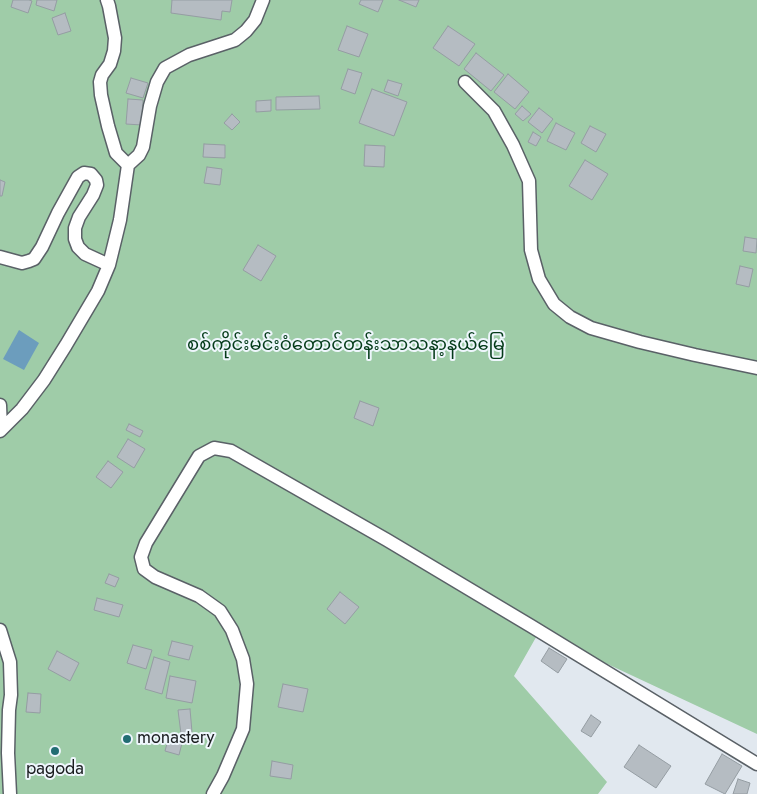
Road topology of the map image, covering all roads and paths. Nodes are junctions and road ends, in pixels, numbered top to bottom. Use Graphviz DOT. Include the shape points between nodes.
graph roads {
  1 [pos="107,0"];
  2 [pos="263,0"];
  3 [pos="465,82"];
  4 [pos="128,165"];
  5 [pos="0,257"];
  6 [pos="109,265"];
  7 [pos="757,368"];
  8 [pos="0,405"];
  9 [pos="1,430"];
  10 [pos="0,630"];
  11 [pos="757,764"];
  12 [pos="6,790"];
  13 [pos="19,794"];
  14 [pos="213,794"];
  1 -- 4 [label="street" via="115,38 110,64 100,82 101,95 116,153"];
  2 -- 4 [label="street" via="255,20 235,40 189,55 165,68 150,106 143,146"];
  3 -- 7 [label="street" via="494,111 529,181 531,250 539,279 554,304 591,328 695,356"];
  4 -- 6 [label="street"];
  5 -- 6 [label="street" via="22,262 34,259 78,176 84,173 91,174 97,185 75,228 78,248"];
  6 -- 9 [label="street" via="98,291 44,380"];
  8 -- 9 [label="street"];
  10 -- 12 [label="street" via="10,662"];
  11 -- 14 [label="street" via="387,540 231,451 214,448 199,456 146,543 141,558 144,569 199,596 220,611 244,659 248,684 243,729"];
  12 -- 13 [label="street"];
}
